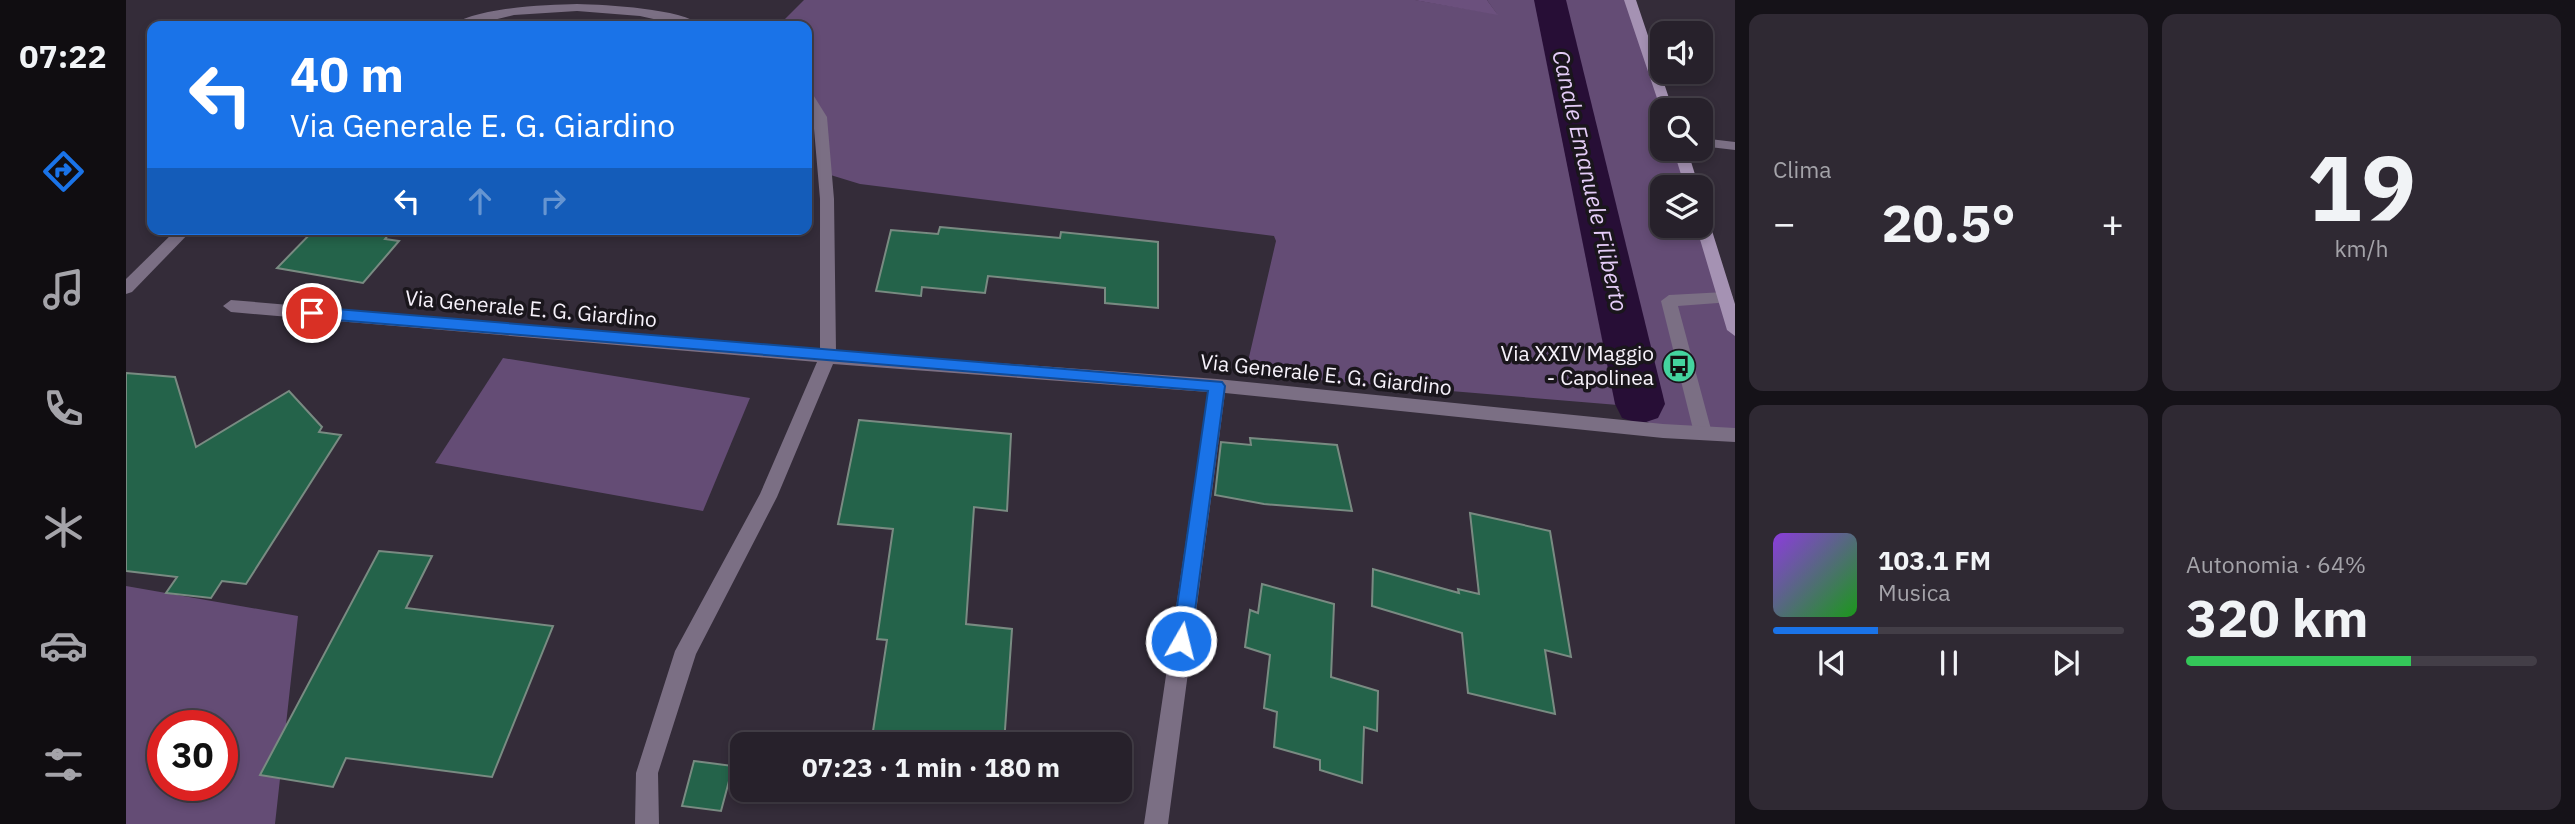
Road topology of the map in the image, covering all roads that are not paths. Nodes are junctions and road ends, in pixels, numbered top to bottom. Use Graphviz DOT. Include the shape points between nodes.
graph roads {
  1 [pos="1630,0"];
  2 [pos="477,21"];
  3 [pos="679,21"];
  4 [pos="1663,98"];
  5 [pos="812,104"];
  6 [pos="1713,143"];
  7 [pos="1735,146"];
  8 [pos="180,235"];
  9 [pos="1707,238"];
  10 [pos="126,288"];
  11 [pos="1725,298"];
  12 [pos="231,306"];
  13 [pos="1735,330"];
  14 [pos="828,357"];
  15 [pos="1217,386"];
  16 [pos="1703,433"];
  17 [pos="1735,435"];
  18 [pos="647,824"];
  19 [pos="1156,824"];
  1 -- 4 [label="street"];
  2 -- 3 [label="street" via="514,12 606,9 646,12"];
  5 -- 14 [label="street" via="820,117 827,200"];
  6 -- 7 [label="street"];
  8 -- 10 [label="street"];
  9 -- 11 [label="street"];
  11 -- 13 [label="street"];
  11 -- 16 [label="street" via="1669,301"];
  12 -- 14 [label="street, Via Generale E. G. Giardino"];
  14 -- 15 [label="street, Via Generale E. G. Giardino"];
  14 -- 18 [label="street" via="768,497 686,651 647,773"];
  15 -- 16 [label="street, Via Generale E. G. Giardino"];
  15 -- 19 [label="street"];
  16 -- 17 [label="street, Via Generale E. G. Giardino"];
}
